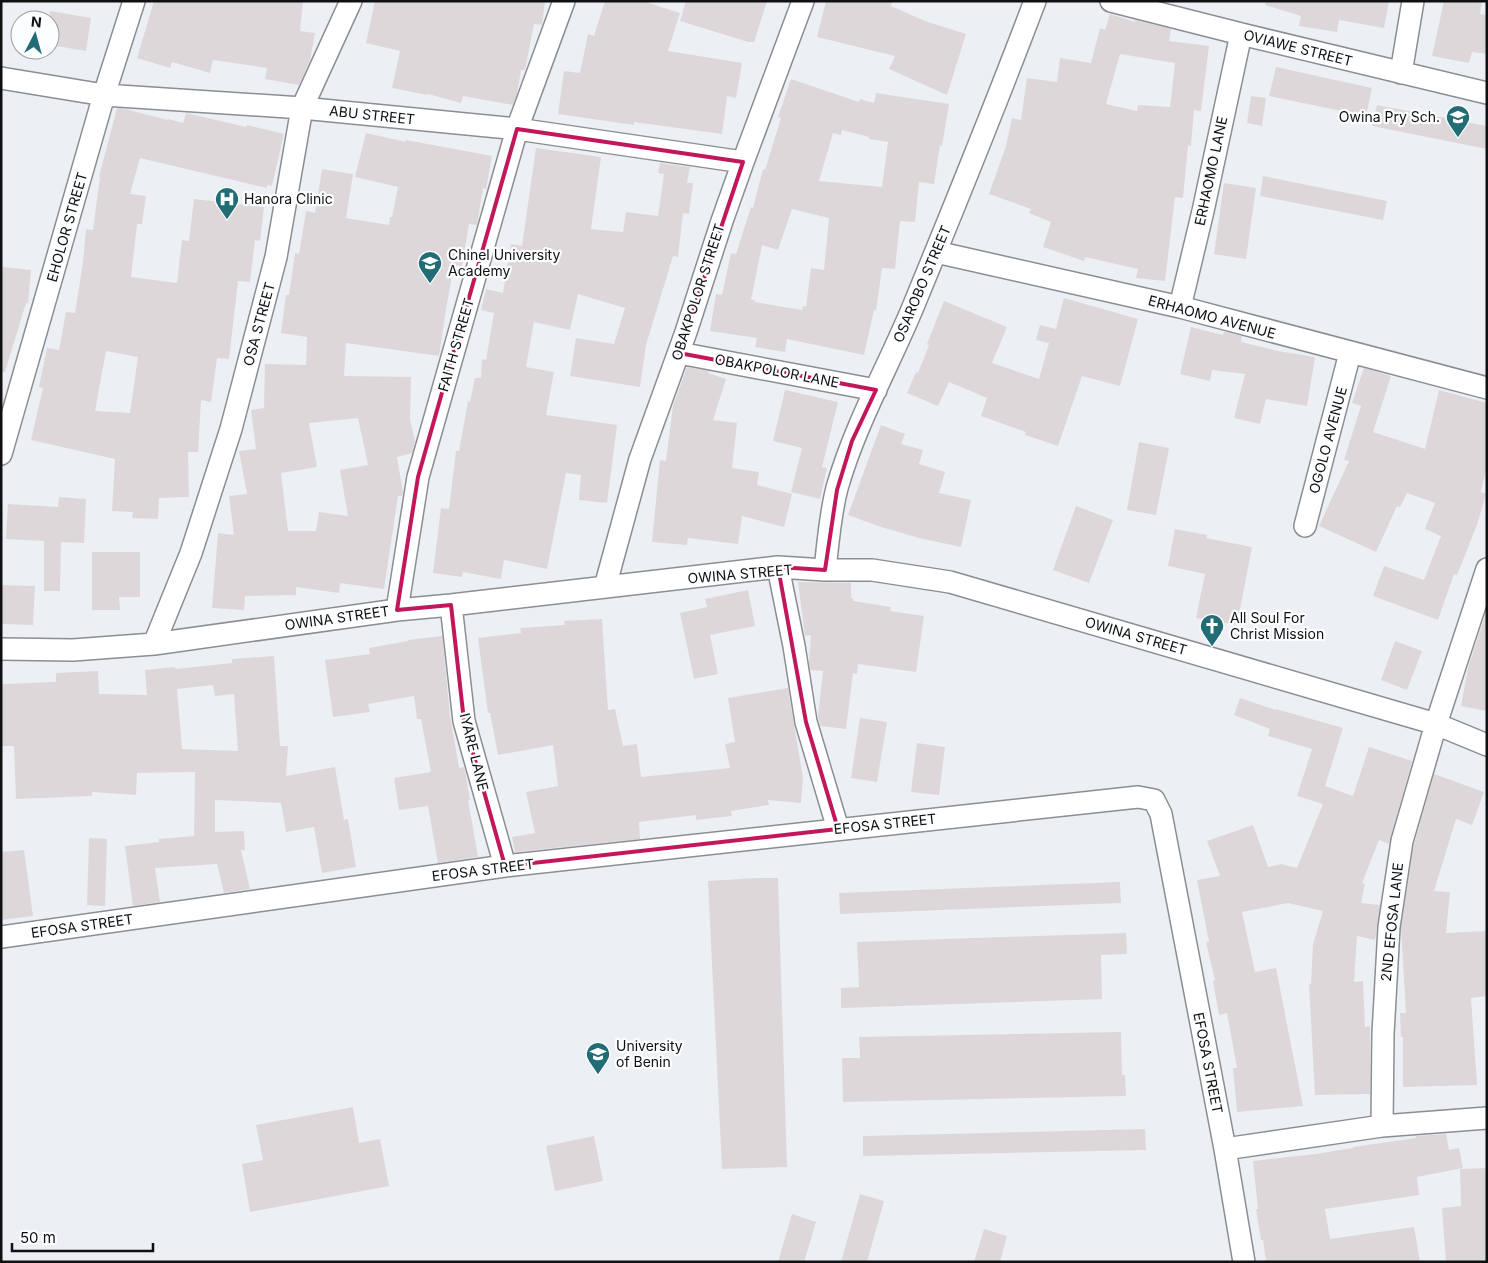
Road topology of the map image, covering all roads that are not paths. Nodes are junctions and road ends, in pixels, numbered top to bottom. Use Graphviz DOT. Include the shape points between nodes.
graph roads {
  1 [pos="134,1"];
  2 [pos="350,1"];
  3 [pos="564,1"];
  4 [pos="803,1"];
  5 [pos="1035,1"];
  6 [pos="1111,1"];
  7 [pos="1413,1"];
  8 [pos="1240,34"];
  9 [pos="1401,73"];
  10 [pos="1,78"];
  11 [pos="1487,93"];
  12 [pos="104,95"];
  13 [pos="302,108"];
  14 [pos="517,130"];
  15 [pos="743,162"];
  16 [pos="936,252"];
  17 [pos="1180,307"];
  18 [pos="679,353"];
  19 [pos="1350,353"];
  20 [pos="1487,388"];
  21 [pos="876,390"];
  22 [pos="1,454"];
  23 [pos="1305,526"];
  24 [pos="778,567"];
  25 [pos="1487,569"];
  26 [pos="825,570"];
  27 [pos="605,587"];
  28 [pos="451,605"];
  29 [pos="397,610"];
  30 [pos="154,644"];
  31 [pos="1,649"];
  32 [pos="1436,724"];
  33 [pos="1487,745"];
  34 [pos="838,830"];
  35 [pos="505,866"];
  36 [pos="1,937"];
  37 [pos="1487,1118"];
  38 [pos="1382,1126"];
  39 [pos="1225,1149"];
  40 [pos="1244,1262"];
  1 -- 12 [label="street, EHOLOR STREET"];
  2 -- 13 [label="street, OSA STREET"];
  3 -- 14 [label="street, FAITH STREET"];
  4 -- 15 [label="street, OBAKPOLOR STREET"];
  5 -- 16 [label="street, OSAROBO STREET"];
  6 -- 8 [label="street, OVIAWE STREET"];
  7 -- 9 [label="street"];
  8 -- 9 [label="street, OVIAWE STREET"];
  8 -- 17 [label="street, ERHAOMO LANE"];
  9 -- 11 [label="street, OVIAWE STREET"];
  10 -- 12 [label="street, ABU STREET"];
  12 -- 13 [label="street, ABU STREET"];
  12 -- 22 [label="street, EHOLOR STREET"];
  13 -- 14 [label="street, ABU STREET"];
  13 -- 30 [label="street, OSA STREET" via="276,257 231,429 191,553"];
  14 -- 15 [label="street, ABU STREET"];
  14 -- 29 [label="street, FAITH STREET" via="418,477"];
  15 -- 18 [label="street, OBAKPOLOR STREET"];
  16 -- 17 [label="street, ERHAOMO AVENUE"];
  16 -- 21 [label="street, OSAROBO STREET"];
  17 -- 19 [label="street, ERHAOMO AVENUE"];
  18 -- 21 [label="street, OBAKPOLOR LANE"];
  18 -- 27 [label="street, OBAKPOLOR STREET" via="640,459"];
  19 -- 20 [label="street, ERHAOMO AVENUE"];
  19 -- 23 [label="street, OGOLO AVENUE"];
  21 -- 26 [label="street, OSAROBO STREET" via="852,441 836,490"];
  24 -- 26 [label="street, OWINA STREET"];
  24 -- 27 [label="street, OWINA STREET"];
  24 -- 34 [label="street" via="806,722"];
  25 -- 32 [label="street, 2ND EFOSA LANE"];
  26 -- 32 [label="street, OWINA STREET" via="872,570 950,582"];
  27 -- 28 [label="street, OWINA STREET"];
  28 -- 29 [label="street, OWINA STREET"];
  28 -- 35 [label="street, IYARE LANE" via="464,721"];
  29 -- 30 [label="street, OWINA STREET"];
  30 -- 31 [label="street, OWINA STREET" via="73,650"];
  32 -- 33 [label="street, OWINA STREET"];
  32 -- 38 [label="street, 2ND EFOSA LANE" via="1402,841 1389,927"];
  34 -- 35 [label="street, EFOSA STREET"];
  34 -- 39 [label="street, EFOSA STREET" via="1138,797 1154,800 1161,814"];
  35 -- 36 [label="street, EFOSA STREET"];
  37 -- 38 [label="street"];
  38 -- 39 [label="street"];
  39 -- 40 [label="street"];
}
